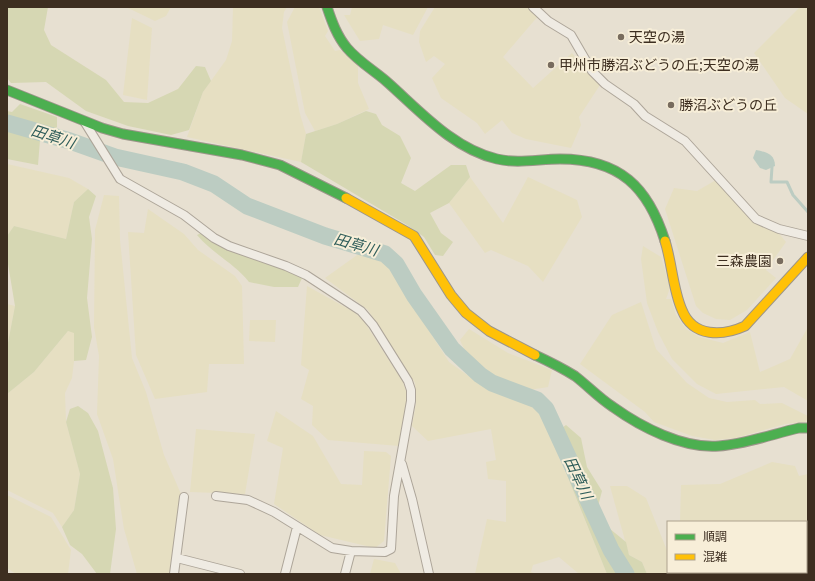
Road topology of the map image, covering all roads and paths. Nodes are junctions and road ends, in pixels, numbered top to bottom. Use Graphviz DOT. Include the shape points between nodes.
graph roads {
  1 [pos="327,7"];
  2 [pos="533,7"];
  3 [pos="7,90"];
  4 [pos="84,120"];
  5 [pos="808,236"];
  6 [pos="808,257"];
  7 [pos="808,428"];
  8 [pos="401,462"];
  9 [pos="216,496"];
  10 [pos="184,497"];
  11 [pos="297,527"];
  12 [pos="351,551"];
  13 [pos="177,558"];
  14 [pos="174,574"];
  15 [pos="240,574"];
  16 [pos="285,574"];
  17 [pos="345,574"];
  18 [pos="428,574"];
  1 -- 6 [label="street" via="332,23 352,52 448,133 472,150 494,159 510,161 578,160 611,170 638,186 655,212 682,311 691,324 701,330 724,334 745,326"];
  2 -- 5 [label="street" via="548,21 571,35 592,71 605,84 634,104 645,116 685,141 756,219 779,229"];
  3 -- 4 [label="street"];
  4 -- 7 [label="street" via="123,134 242,155 280,165 398,226 414,236 460,306 483,327 569,373 633,420 701,445 718,446"];
  4 -- 8 [label="street" via="120,179 184,215 214,238 306,275 361,311 373,325 411,390 412,400"];
  8 -- 12 [label="street" via="394,496 391,549 385,552"];
  8 -- 18 [label="street" via="412,499"];
  9 -- 11 [label="street" via="248,500 274,512"];
  10 -- 13 [label="street"];
  11 -- 12 [label="street" via="332,548"];
  11 -- 16 [label="street"];
  12 -- 17 [label="street"];
  13 -- 14 [label="street"];
  13 -- 15 [label="street"];
}
